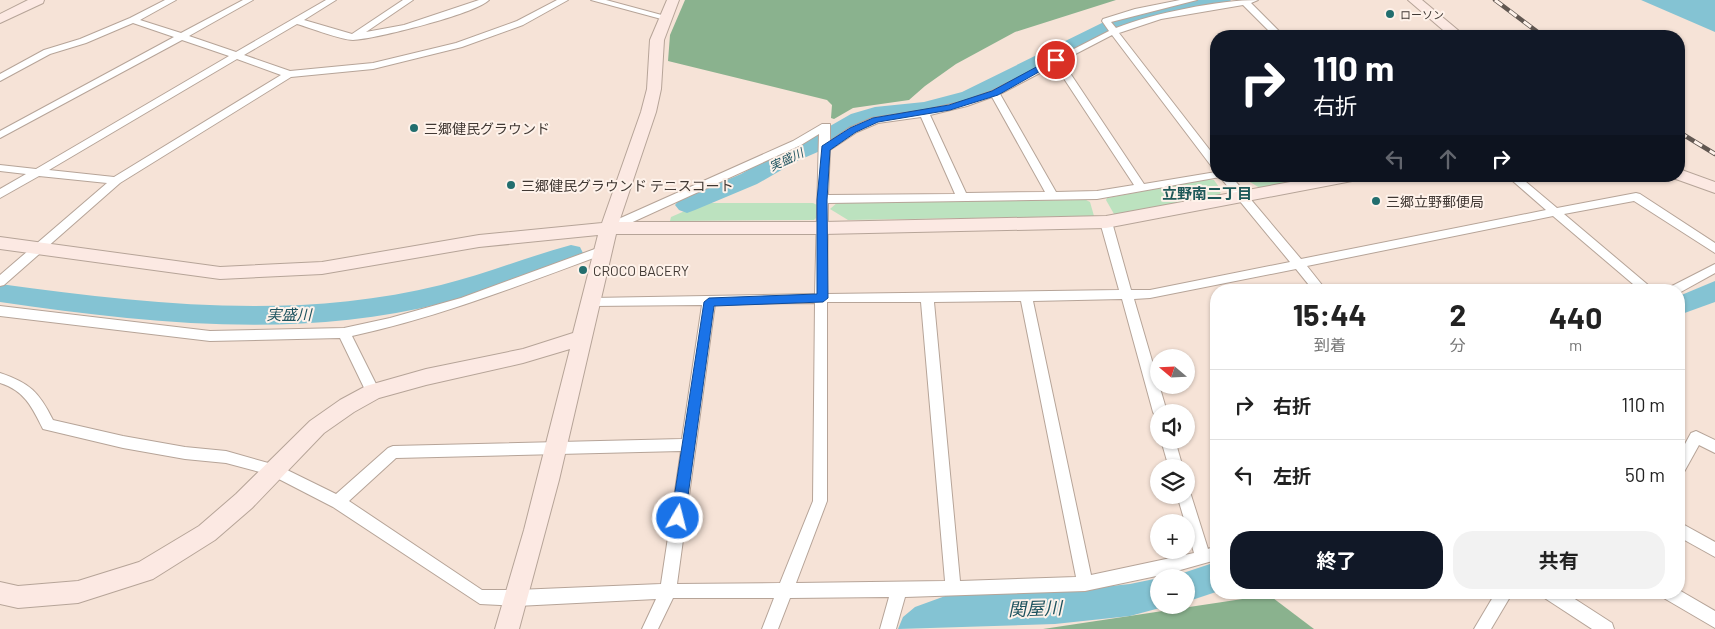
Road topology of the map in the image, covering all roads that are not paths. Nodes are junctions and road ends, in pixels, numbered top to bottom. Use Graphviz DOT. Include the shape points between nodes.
graph roads {
  1 [pos="38,0"];
  2 [pos="172,0"];
  3 [pos="249,0"];
  4 [pos="332,0"];
  5 [pos="409,0"];
  6 [pos="485,0"];
  7 [pos="564,0"];
  8 [pos="595,0"];
  9 [pos="674,0"];
  10 [pos="1193,0"];
  11 [pos="1414,0"];
  12 [pos="1246,1"];
  13 [pos="665,17"];
  14 [pos="0,19"];
  15 [pos="133,20"];
  16 [pos="297,21"];
  17 [pos="1114,30"];
  18 [pos="1273,30"];
  19 [pos="1451,30"];
  20 [pos="180,37"];
  21 [pos="352,37"];
  22 [pos="236,56"];
  23 [pos="1056,60"];
  24 [pos="289,74"];
  25 [pos="0,78"];
  26 [pos="995,93"];
  27 [pos="924,114"];
  28 [pos="0,135"];
  29 [pos="826,146"];
  30 [pos="1210,157"];
  31 [pos="0,168"];
  32 [pos="38,172"];
  33 [pos="1210,175"];
  34 [pos="1685,176"];
  35 [pos="116,181"];
  36 [pos="1230,182"];
  37 [pos="1320,182"];
  38 [pos="1519,182"];
  39 [pos="1141,187"];
  40 [pos="1715,188"];
  41 [pos="0,194"];
  42 [pos="1052,195"];
  43 [pos="962,197"];
  44 [pos="1241,197"];
  45 [pos="822,200"];
  46 [pos="1555,212"];
  47 [pos="1106,222"];
  48 [pos="609,228"];
  49 [pos="823,228"];
  50 [pos="0,243"];
  51 [pos="38,249"];
  52 [pos="1715,249"];
  53 [pos="603,250"];
  54 [pos="1298,264"];
  55 [pos="1715,268"];
  56 [pos="0,282"];
  57 [pos="1315,284"];
  58 [pos="1641,284"];
  59 [pos="1685,284"];
  60 [pos="1126,295"];
  61 [pos="1026,297"];
  62 [pos="823,298"];
  63 [pos="927,298"];
  64 [pos="592,302"];
  65 [pos="709,302"];
  66 [pos="0,311"];
  67 [pos="344,332"];
  68 [pos="581,338"];
  69 [pos="0,378"];
  70 [pos="372,392"];
  71 [pos="1158,404"];
  72 [pos="689,445"];
  73 [pos="1715,447"];
  74 [pos="558,448"];
  75 [pos="1685,457"];
  76 [pos="274,470"];
  77 [pos="338,502"];
  78 [pos="1188,504"];
  79 [pos="1685,532"];
  80 [pos="1715,550"];
  81 [pos="1210,556"];
  82 [pos="1085,584"];
  83 [pos="953,587"];
  84 [pos="785,590"];
  85 [pos="899,590"];
  86 [pos="668,592"];
  87 [pos="0,593"];
  88 [pos="517,598"];
  89 [pos="1500,599"];
  90 [pos="1560,599"];
  91 [pos="1680,599"];
  92 [pos="1715,620"];
  93 [pos="507,629"];
  94 [pos="650,629"];
  95 [pos="770,629"];
  96 [pos="888,629"];
  97 [pos="1482,629"];
  98 [pos="1606,629"];
  1 -- 14 [label="street"];
  2 -- 15 [label="street"];
  3 -- 20 [label="street"];
  4 -- 16 [label="street"];
  5 -- 21 [label="street"];
  6 -- 21 [label="street" via="406,27"];
  7 -- 24 [label="street" via="520,23 459,45 373,66"];
  8 -- 13 [label="street"];
  9 -- 13 [label="street"];
  10 -- 17 [label="street" via="1106,20"];
  11 -- 19 [label="main road"];
  12 -- 17 [label="street" via="1160,17"];
  12 -- 18 [label="street"];
  13 -- 48 [label="street" via="656,45 653,94"];
  15 -- 20 [label="street"];
  15 -- 25 [label="street" via="47,52"];
  16 -- 21 [label="street"];
  16 -- 22 [label="street"];
  17 -- 23 [label="street"];
  17 -- 30 [label="street"];
  20 -- 22 [label="street"];
  20 -- 28 [label="street"];
  22 -- 24 [label="street"];
  22 -- 32 [label="street"];
  23 -- 26 [label="street"];
  23 -- 39 [label="street"];
  24 -- 35 [label="street"];
  26 -- 27 [label="street"];
  26 -- 42 [label="street"];
  27 -- 29 [label="street" via="876,120"];
  27 -- 43 [label="street"];
  29 -- 45 [label="street"];
  29 -- 48 [label="street" via="826,126 797,143"];
  31 -- 32 [label="street"];
  32 -- 35 [label="street"];
  32 -- 41 [label="street"];
  33 -- 39 [label="street"];
  34 -- 40 [label="street"];
  35 -- 51 [label="street"];
  36 -- 44 [label="street"];
  37 -- 44 [label="street"];
  38 -- 46 [label="street"];
  39 -- 42 [label="street" via="1098,195"];
  42 -- 43 [label="street"];
  43 -- 45 [label="street"];
  44 -- 47 [label="street"];
  44 -- 54 [label="street"];
  45 -- 49 [label="street"];
  46 -- 52 [label="street" via="1636,198"];
  46 -- 54 [label="street"];
  46 -- 58 [label="street"];
  47 -- 49 [label="street"];
  47 -- 60 [label="street"];
  48 -- 49 [label="street"];
  48 -- 51 [label="street" via="479,241 322,268 220,273"];
  48 -- 53 [label="street"];
  49 -- 62 [label="street"];
  50 -- 51 [label="street"];
  51 -- 56 [label="street"];
  53 -- 64 [label="street"];
  53 -- 67 [label="street" via="465,301 390,323"];
  54 -- 57 [label="street"];
  54 -- 60 [label="street" via="1150,294"];
  55 -- 59 [label="street"];
  60 -- 61 [label="street"];
  60 -- 71 [label="street"];
  61 -- 63 [label="street"];
  61 -- 82 [label="street"];
  62 -- 63 [label="street"];
  62 -- 65 [label="street"];
  62 -- 84 [label="street" via="820,501"];
  63 -- 83 [label="street"];
  64 -- 65 [label="street"];
  64 -- 68 [label="street"];
  65 -- 72 [label="street"];
  66 -- 67 [label="street" via="210,336"];
  67 -- 70 [label="street"];
  68 -- 70 [label="street" via="523,356 426,376"];
  68 -- 74 [label="street"];
  69 -- 76 [label="street" via="17,383 35,397 48,425 123,442 226,457"];
  70 -- 76 [label="street" via="317,427"];
  72 -- 74 [label="street"];
  72 -- 86 [label="street"];
  73 -- 75 [label="street" via="1696,437"];
  74 -- 77 [label="street" via="393,452"];
  74 -- 88 [label="street"];
  76 -- 77 [label="street"];
  76 -- 87 [label="street" via="207,533 145,571 78,592 18,597"];
  77 -- 88 [label="street" via="480,597"];
  78 -- 81 [label="street"];
  79 -- 80 [label="street"];
  81 -- 82 [label="street"];
  82 -- 83 [label="street"];
  83 -- 85 [label="street"];
  84 -- 85 [label="street"];
  84 -- 86 [label="street"];
  84 -- 95 [label="street"];
  85 -- 96 [label="street"];
  86 -- 88 [label="street"];
  86 -- 94 [label="street"];
  88 -- 93 [label="street"];
  89 -- 97 [label="street"];
  90 -- 98 [label="street"];
  91 -- 92 [label="street"];
}
